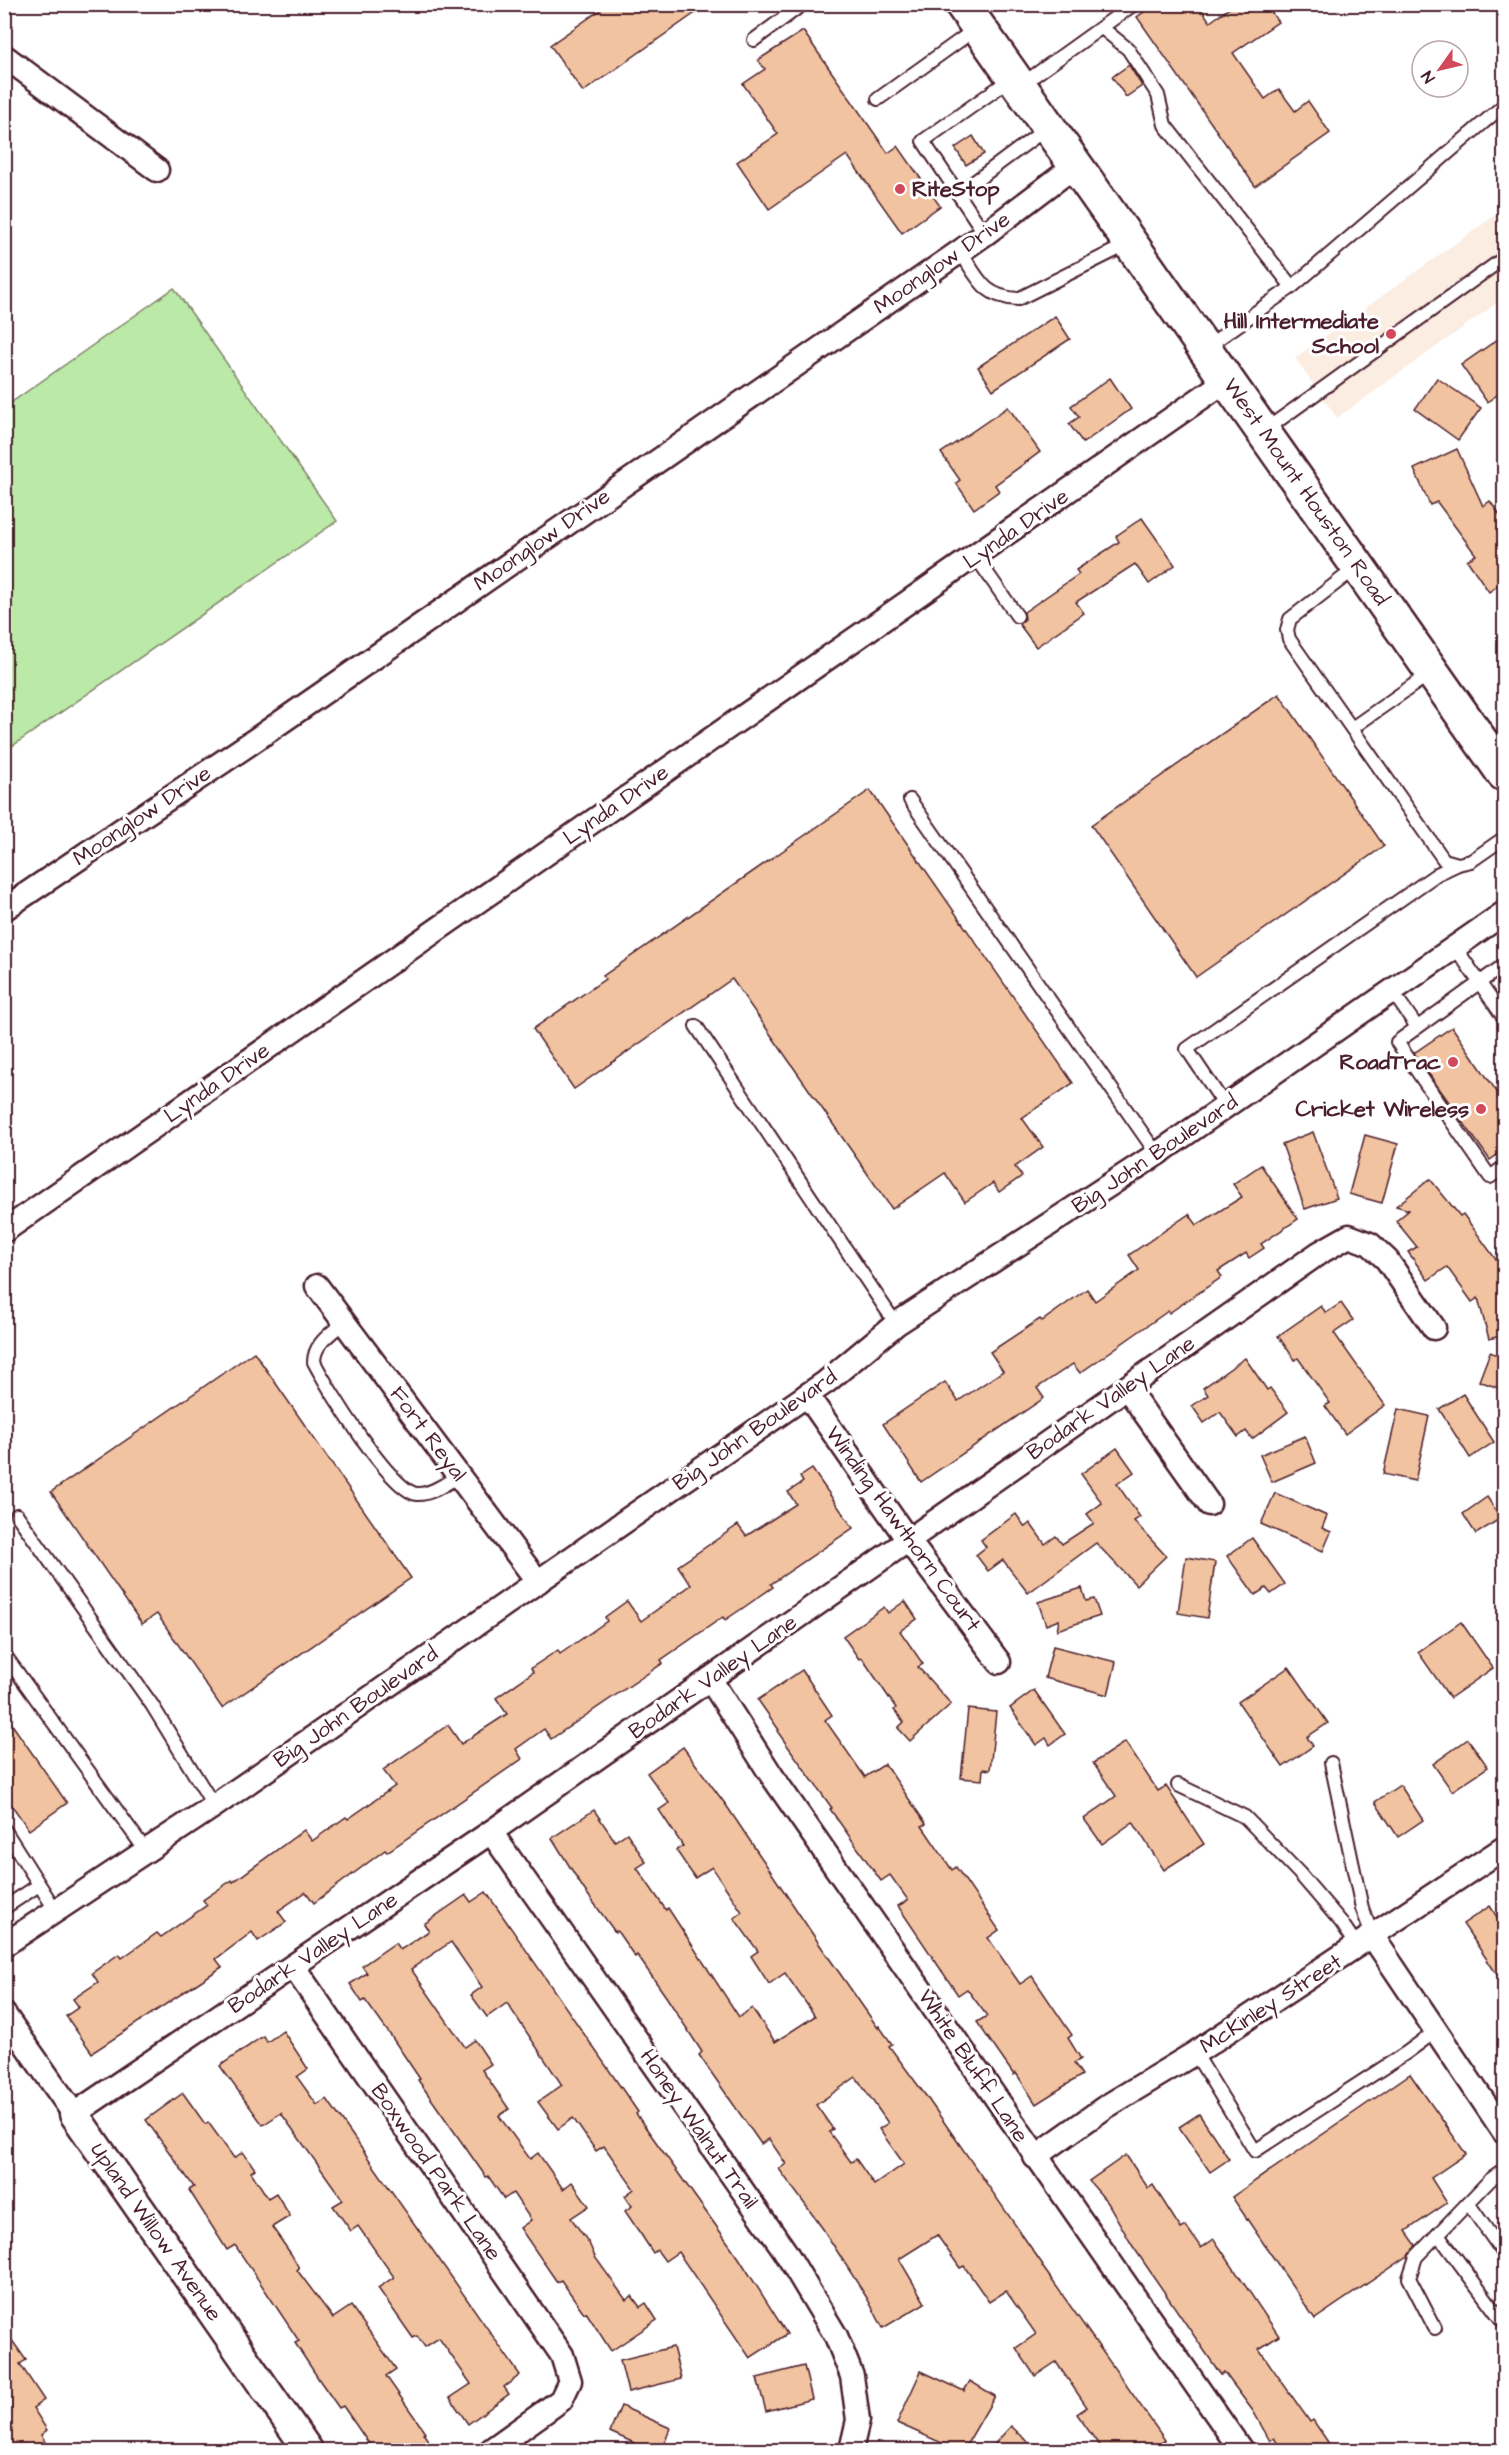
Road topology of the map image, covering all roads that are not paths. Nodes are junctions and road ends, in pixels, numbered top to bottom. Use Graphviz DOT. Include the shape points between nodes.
graph roads {
  1 [pos="803,4"];
  2 [pos="1134,4"];
  3 [pos="970,16"];
  4 [pos="1101,28"];
  5 [pos="754,40"];
  6 [pos="4,56"];
  7 [pos="1016,81"];
  8 [pos="878,99"];
  9 [pos="1504,105"];
  10 [pos="1048,127"];
  11 [pos="1076,165"];
  12 [pos="157,170"];
  13 [pos="958,194"];
  14 [pos="985,234"];
  15 [pos="1129,243"];
  16 [pos="960,251"];
  17 [pos="1504,258"];
  18 [pos="1292,287"];
  19 [pos="1205,348"];
  20 [pos="1227,380"];
  21 [pos="1263,431"];
  22 [pos="976,557"];
  23 [pos="1358,566"];
  24 [pos="1017,616"];
  25 [pos="1432,671"];
  26 [pos="1352,728"];
  27 [pos="1504,774"];
  28 [pos="910,800"];
  29 [pos="1504,837"];
  30 [pos="1458,864"];
  31 [pos="4,909"];
  32 [pos="1504,913"];
  33 [pos="1455,947"];
  34 [pos="1504,965"];
  35 [pos="1480,982"];
  36 [pos="1392,991"];
  37 [pos="1503,1013"];
  38 [pos="696,1026"];
  39 [pos="1417,1027"];
  40 [pos="1226,1107"];
  41 [pos="1156,1154"];
  42 [pos="1504,1167"];
  43 [pos="4,1231"];
  44 [pos="317,1286"];
  45 [pos="344,1322"];
  46 [pos="896,1324"];
  47 [pos="1434,1328"];
  48 [pos="1127,1388"];
  49 [pos="807,1395"];
  50 [pos="459,1476"];
  51 [pos="1209,1504"];
  52 [pos="17,1515"];
  53 [pos="908,1540"];
  54 [pos="538,1582"];
  55 [pos="4,1654"];
  56 [pos="999,1662"];
  57 [pos="710,1679"];
  58 [pos="1331,1763"];
  59 [pos="1178,1785"];
  60 [pos="214,1806"];
  61 [pos="4,1829"];
  62 [pos="491,1832"];
  63 [pos="1504,1848"];
  64 [pos="146,1851"];
  65 [pos="39,1885"];
  66 [pos="4,1908"];
  67 [pos="56,1911"];
  68 [pos="1365,1942"];
  69 [pos="4,1945"];
  70 [pos="293,1966"];
  71 [pos="4,2014"];
  72 [pos="1436,2031"];
  73 [pos="1195,2053"];
  74 [pos="74,2114"];
  75 [pos="1504,2132"];
  76 [pos="1035,2157"];
  77 [pos="1504,2170"];
  78 [pos="1468,2203"];
  79 [pos="1438,2234"];
  80 [pos="1504,2254"];
  81 [pos="1504,2323"];
  82 [pos="1435,2328"];
  83 [pos="856,2449"];
  84 [pos="308,2451"];
  85 [pos="491,2451"];
  86 [pos="1240,2451"];
  1 -- 5 [label="lane"];
  2 -- 4 [label="lane"];
  3 -- 7 [label="main road, West Mount Houston Road"];
  3 -- 8 [label="lane"];
  4 -- 7 [label="lane"];
  4 -- 18 [label="lane" via="1128,49 1158,95 1166,125"];
  6 -- 12 [label="street"];
  7 -- 10 [label="main road, West Mount Houston Road"];
  7 -- 13 [label="lane" via="923,141"];
  9 -- 18 [label="lane"];
  10 -- 11 [label="main road, West Mount Houston Road"];
  10 -- 13 [label="lane"];
  11 -- 14 [label="street, Moonglow Drive"];
  11 -- 15 [label="main road, West Mount Houston Road"];
  13 -- 14 [label="lane"];
  14 -- 16 [label="street, Moonglow Drive"];
  15 -- 16 [label="lane" via="1018,299 1001,298 985,289"];
  15 -- 19 [label="main road, West Mount Houston Road"];
  16 -- 31 [label="street, Moonglow Drive" via="258,738"];
  17 -- 21 [label="lane"];
  18 -- 19 [label="lane"];
  19 -- 20 [label="main road, West Mount Houston Road"];
  20 -- 21 [label="main road, West Mount Houston Road"];
  20 -- 22 [label="street, Lynda Drive"];
  21 -- 23 [label="main road, West Mount Houston Road"];
  22 -- 24 [label="lane"];
  22 -- 43 [label="street, Lynda Drive"];
  23 -- 25 [label="main road, West Mount Houston Road"];
  23 -- 26 [label="lane" via="1296,613 1287,630 1289,639"];
  25 -- 26 [label="lane"];
  25 -- 27 [label="main road, West Mount Houston Road"];
  26 -- 30 [label="lane" via="1444,860"];
  28 -- 41 [label="lane"];
  29 -- 30 [label="lane" via="1471,861"];
  30 -- 40 [label="lane" via="1437,874 1187,1049"];
  32 -- 33 [label="street, Big John Boulevard"];
  33 -- 35 [label="lane"];
  33 -- 36 [label="street, Big John Boulevard"];
  34 -- 35 [label="lane"];
  35 -- 37 [label="lane"];
  35 -- 39 [label="lane"];
  36 -- 39 [label="lane"];
  36 -- 40 [label="street, Big John Boulevard"];
  38 -- 46 [label="lane"];
  39 -- 42 [label="lane" via="1397,1042 1491,1177"];
  40 -- 41 [label="street, Big John Boulevard"];
  41 -- 46 [label="street, Big John Boulevard"];
  44 -- 45 [label="street, Fort Reyal"];
  45 -- 50 [label="street, Fort Reyal"];
  45 -- 50 [label="lane" via="317,1346 314,1362 369,1449 397,1481 415,1494 424,1494"];
  46 -- 49 [label="street, Big John Boulevard"];
  47 -- 48 [label="street, Bodark Valley Lane" via="1387,1260 1370,1244 1349,1236"];
  48 -- 51 [label="street"];
  48 -- 53 [label="street, Bodark Valley Lane"];
  49 -- 53 [label="street, Winding Hawthorn Court"];
  49 -- 54 [label="street, Big John Boulevard"];
  50 -- 54 [label="street, Fort Reyal"];
  52 -- 60 [label="lane" via="152,1706"];
  53 -- 56 [label="street, Winding Hawthorn Court"];
  53 -- 57 [label="street, Bodark Valley Lane"];
  54 -- 60 [label="street, Big John Boulevard"];
  55 -- 64 [label="lane"];
  57 -- 62 [label="street, Bodark Valley Lane"];
  57 -- 76 [label="street, White Bluff Lane" via="772,1776"];
  58 -- 68 [label="lane" via="1362,1908"];
  59 -- 68 [label="lane" via="1245,1817 1341,1922"];
  60 -- 64 [label="street, Big John Boulevard"];
  61 -- 65 [label="lane"];
  62 -- 70 [label="street, Bodark Valley Lane"];
  62 -- 83 [label="street, Honey Walnut Trail" via="785,2251 836,2336 852,2376 858,2420"];
  63 -- 68 [label="street, McKinley Street"];
  64 -- 67 [label="street, Big John Boulevard"];
  65 -- 66 [label="lane"];
  65 -- 67 [label="lane"];
  67 -- 69 [label="street, Big John Boulevard"];
  68 -- 72 [label="street"];
  68 -- 73 [label="street, McKinley Street"];
  70 -- 74 [label="street, Bodark Valley Lane"];
  70 -- 85 [label="street, Boxwood Park Lane" via="562,2355 570,2381 561,2400"];
  71 -- 74 [label="street, Upland Willow Avenue"];
  72 -- 73 [label="lane" via="1256,2151"];
  72 -- 75 [label="street"];
  73 -- 76 [label="street, McKinley Street" via="1104,2108"];
  74 -- 84 [label="street, Upland Willow Avenue"];
  76 -- 86 [label="street, White Bluff Lane"];
  77 -- 78 [label="lane"];
  78 -- 79 [label="lane"];
  78 -- 80 [label="lane"];
  79 -- 81 [label="lane"];
  79 -- 82 [label="lane" via="1416,2257 1409,2278"];
}
